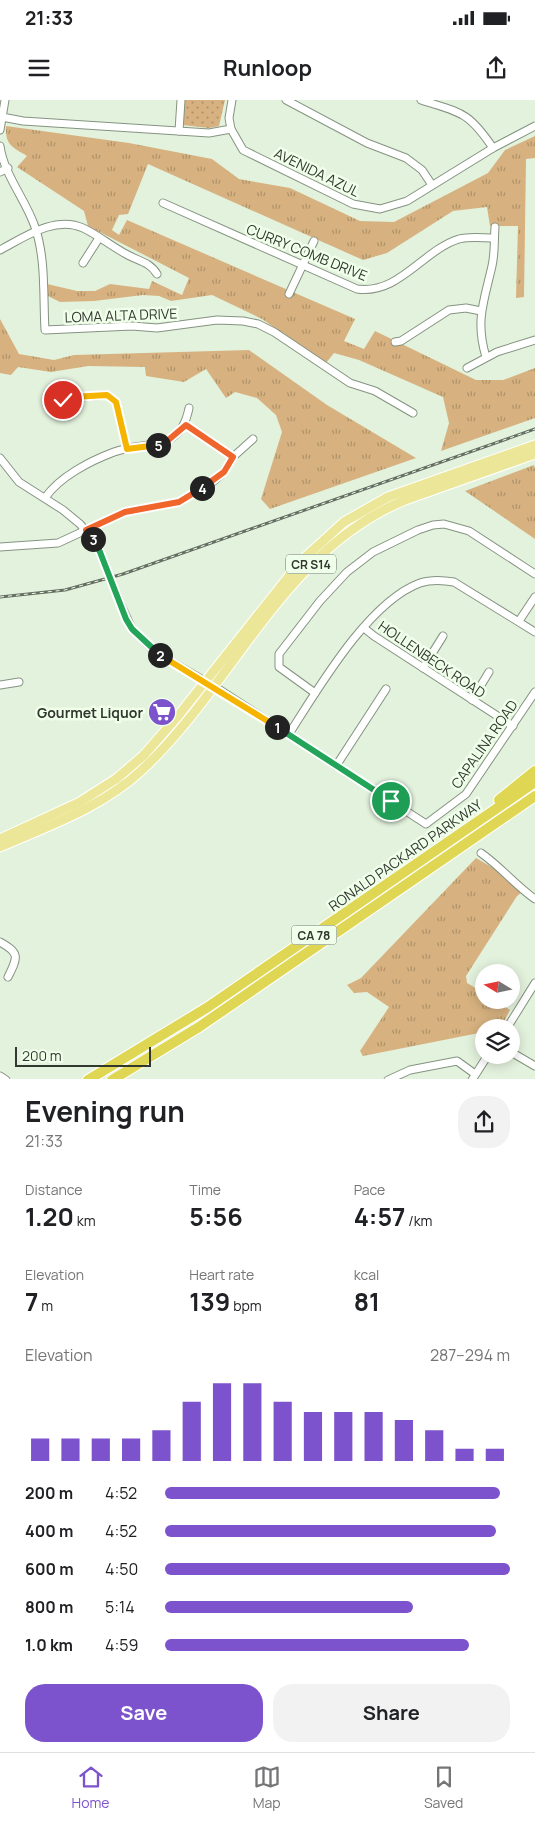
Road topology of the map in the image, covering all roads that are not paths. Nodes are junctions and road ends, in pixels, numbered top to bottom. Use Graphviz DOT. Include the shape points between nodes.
graph roads {
  1 [pos="5,100"];
  2 [pos="180,100"];
  3 [pos="232,100"];
  4 [pos="286,100"];
  5 [pos="421,100"];
  6 [pos="2,117"];
  7 [pos="535,126"];
  8 [pos="230,129"];
  9 [pos="0,130"];
  10 [pos="179,131"];
  11 [pos="0,146"];
  12 [pos="493,148"];
  13 [pos="8,168"];
  14 [pos="0,172"];
  15 [pos="432,185"];
  16 [pos="163,203"];
  17 [pos="495,227"];
  18 [pos="36,231"];
  19 [pos="99,238"];
  20 [pos="494,238"];
  21 [pos="314,241"];
  22 [pos="0,250"];
  23 [pos="83,263"];
  24 [pos="302,266"];
  25 [pos="157,274"];
  26 [pos="289,294"];
  27 [pos="481,311"];
  28 [pos="535,340"];
  29 [pos="395,342"];
  30 [pos="486,357"];
  31 [pos="467,368"];
  32 [pos="55,406"];
  33 [pos="189,408"];
  34 [pos="413,414"];
  35 [pos="186,425"];
  36 [pos="253,439"];
  37 [pos="535,445"];
  38 [pos="127,449"];
  39 [pos="535,454"];
  40 [pos="233,457"];
  41 [pos="0,458"];
  42 [pos="444,481"];
  43 [pos="45,498"];
  44 [pos="86,530"];
  45 [pos="0,547"];
  46 [pos="535,574"];
  47 [pos="535,597"];
  48 [pos="519,621"];
  49 [pos="364,628"];
  50 [pos="535,632"];
  51 [pos="443,636"];
  52 [pos="423,668"];
  53 [pos="489,672"];
  54 [pos="19,682"];
  55 [pos="0,684"];
  56 [pos="209,684"];
  57 [pos="386,689"];
  58 [pos="535,692"];
  59 [pos="315,693"];
  60 [pos="472,700"];
  61 [pos="513,726"];
  62 [pos="289,734"];
  63 [pos="336,766"];
  64 [pos="535,771"];
  65 [pos="535,782"];
  66 [pos="535,796"];
  67 [pos="0,839"];
  68 [pos="0,847"];
  69 [pos="439,848"];
  70 [pos="481,853"];
  71 [pos="535,898"];
  72 [pos="0,942"];
  73 [pos="8,977"];
  74 [pos="535,983"];
  75 [pos="513,1019"];
  76 [pos="520,1057"];
  77 [pos="482,1064"];
  78 [pos="535,1066"];
  79 [pos="473,1076"];
  80 [pos="90,1079"];
  81 [pos="114,1079"];
  82 [pos="390,1079"];
  1 -- 6 [label="street"];
  2 -- 10 [label="street"];
  3 -- 8 [label="street" via="228,118"];
  4 -- 15 [label="street" via="367,144 406,158 422,170"];
  5 -- 12 [label="street" via="465,115 478,126"];
  6 -- 9 [label="street"];
  6 -- 10 [label="street"];
  7 -- 12 [label="street, AVENIDA AZUL"];
  8 -- 10 [label="street" via="209,133"];
  8 -- 15 [label="street, AVENIDA AZUL" via="243,150 361,207 380,209 396,206"];
  11 -- 13 [label="street"];
  12 -- 15 [label="street, AVENIDA AZUL"];
  13 -- 14 [label="street"];
  13 -- 18 [label="street"];
  16 -- 24 [label="street, CURRY COMB DRIVE"];
  17 -- 20 [label="street"];
  18 -- 19 [label="street" via="71,225"];
  18 -- 22 [label="street"];
  18 -- 34 [label="street, LOMA ALTA DRIVE" via="41,248 45,330 157,328 217,320 250,323 274,332 350,383 375,391"];
  19 -- 23 [label="street"];
  19 -- 25 [label="street" via="153,266"];
  20 -- 24 [label="street, CURRY COMB DRIVE" via="459,240 374,290 358,289"];
  20 -- 27 [label="street" via="492,264"];
  21 -- 24 [label="street"];
  24 -- 26 [label="street"];
  27 -- 29 [label="street" via="466,308 449,310"];
  27 -- 30 [label="street" via="480,333"];
  28 -- 30 [label="street"];
  30 -- 31 [label="street"];
  32 -- 38 [label="street" via="68,398 112,397"];
  33 -- 35 [label="street"];
  35 -- 38 [label="street" via="166,442"];
  35 -- 40 [label="street"];
  36 -- 40 [label="street"];
  37 -- 42 [label="main road, CR S14"];
  38 -- 43 [label="street" via="102,458 65,479"];
  39 -- 42 [label="main road, CR S14"];
  40 -- 44 [label="street" via="214,481 179,502 125,512"];
  41 -- 43 [label="street" via="19,482"];
  42 -- 56 [label="main road, CR S14" via="387,507 337,539 295,582"];
  43 -- 44 [label="street"];
  44 -- 45 [label="street" via="58,544"];
  44 -- 56 [label="street, bridge" via="96,543 132,629 158,654"];
  46 -- 59 [label="street" via="468,531 444,524 418,530 373,552 333,584 279,654 278,667"];
  47 -- 48 [label="street"];
  48 -- 49 [label="street" via="466,588 439,579 421,583 392,600"];
  48 -- 50 [label="street"];
  49 -- 52 [label="street, HOLLENBECK ROAD"];
  49 -- 59 [label="street" via="340,654"];
  51 -- 52 [label="street"];
  52 -- 60 [label="street, HOLLENBECK ROAD"];
  53 -- 60 [label="street"];
  54 -- 55 [label="street"];
  56 -- 62 [label="street"];
  56 -- 67 [label="main road, CR S14" via="155,744 116,780 80,802"];
  56 -- 68 [label="main road, CR S14" via="168,742 124,785 71,817"];
  57 -- 63 [label="street"];
  58 -- 61 [label="street, CAPALINA ROAD"];
  59 -- 62 [label="street"];
  60 -- 61 [label="street, HOLLENBECK ROAD"];
  61 -- 63 [label="street, CAPALINA ROAD" via="466,794 426,824"];
  62 -- 63 [label="street"];
  64 -- 69 [label="highway"];
  65 -- 69 [label="highway, RONALD PACKARD PARKWAY / CA 78"];
  66 -- 81 [label="highway, RONALD PACKARD PARKWAY / CA 78" via="206,1022"];
  69 -- 80 [label="highway, RONALD PACKARD PARKWAY / CA 78" via="208,1007"];
  70 -- 71 [label="street"];
  72 -- 73 [label="street" via="16,955"];
  74 -- 75 [label="street"];
  76 -- 78 [label="street"];
  77 -- 79 [label="street"];
  79 -- 82 [label="street" via="457,1061 410,1070"];
}
